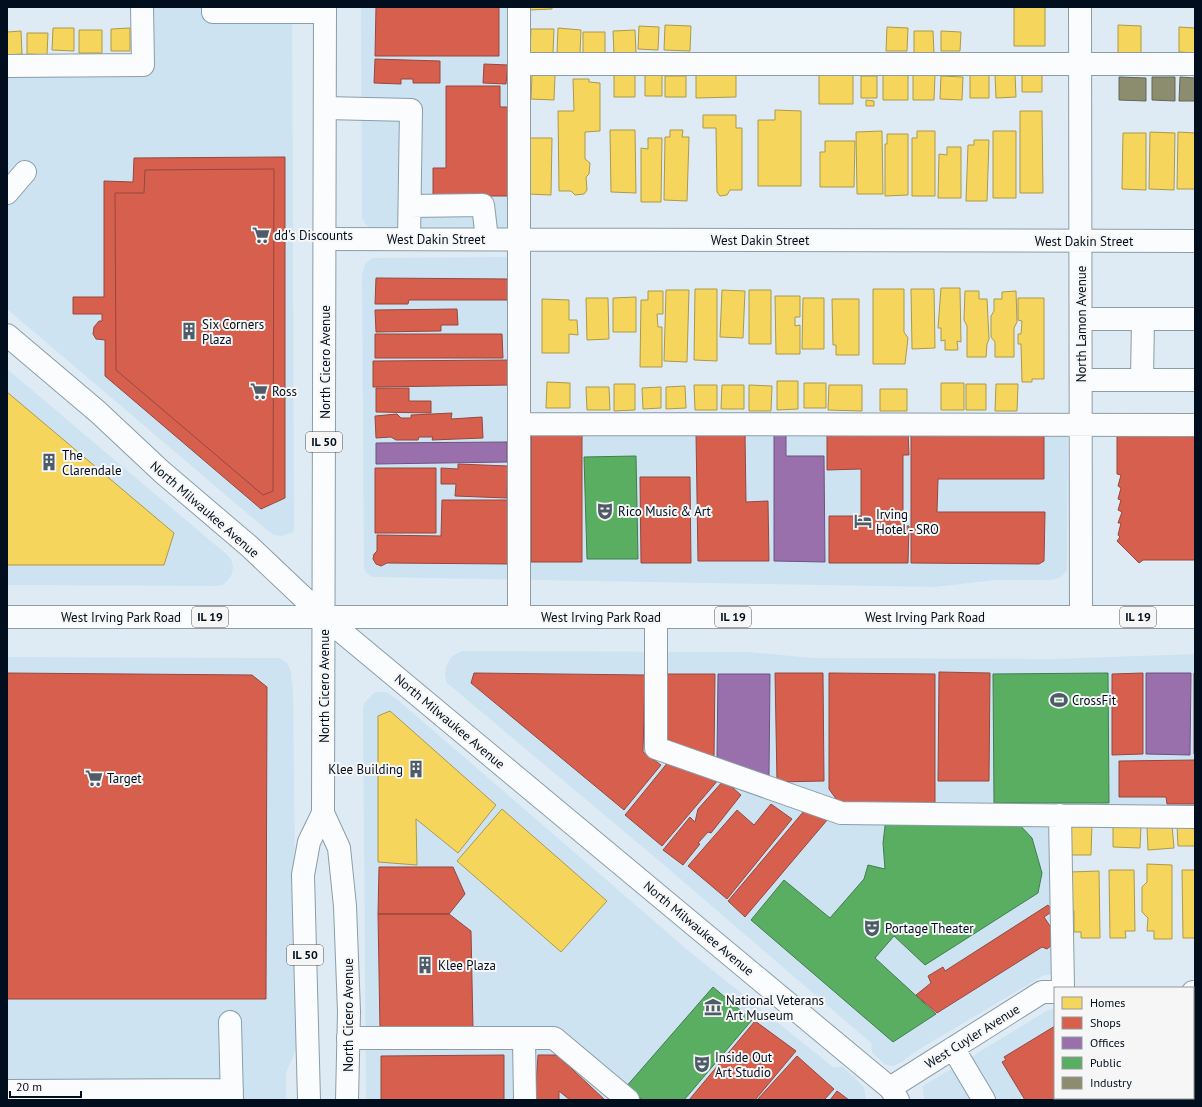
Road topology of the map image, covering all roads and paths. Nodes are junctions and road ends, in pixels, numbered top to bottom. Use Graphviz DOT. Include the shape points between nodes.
graph roads {
  1 [pos="142,7"];
  2 [pos="213,7"];
  3 [pos="519,7"];
  4 [pos="1080,7"];
  5 [pos="325,9"];
  6 [pos="519,64"];
  7 [pos="1080,64"];
  8 [pos="1195,64"];
  9 [pos="7,66"];
  10 [pos="325,108"];
  11 [pos="26,172"];
  12 [pos="7,193"];
  13 [pos="410,206"];
  14 [pos="325,239"];
  15 [pos="409,239"];
  16 [pos="487,239"];
  17 [pos="519,239"];
  18 [pos="1080,241"];
  19 [pos="1195,241"];
  20 [pos="1080,319"];
  21 [pos="1143,319"];
  22 [pos="1195,319"];
  23 [pos="7,335"];
  24 [pos="1081,380"];
  25 [pos="1142,380"];
  26 [pos="1195,380"];
  27 [pos="519,424"];
  28 [pos="1081,425"];
  29 [pos="1195,425"];
  30 [pos="7,617"];
  31 [pos="324,617"];
  32 [pos="519,617"];
  33 [pos="656,617"];
  34 [pos="1081,617"];
  35 [pos="1195,617"];
  36 [pos="323,813"];
  37 [pos="1060,815"];
  38 [pos="1195,817"];
  39 [pos="1063,987"];
  40 [pos="1054,992"];
  41 [pos="230,1022"];
  42 [pos="348,1038"];
  43 [pos="524,1038"];
  44 [pos="953,1048"];
  45 [pos="7,1091"];
  46 [pos="894,1094"];
  47 [pos="232,1095"];
  48 [pos="309,1100"];
  49 [pos="347,1100"];
  50 [pos="525,1100"];
  51 [pos="628,1100"];
  52 [pos="984,1100"];
  1 -- 9 [label="main road" via="143,65"];
  2 -- 5 [label="main road" via="213,12"];
  3 -- 6 [label="main road"];
  4 -- 7 [label="main road, North Lamon Avenue"];
  5 -- 10 [label="main road, North Cicero Avenue / IL 50"];
  6 -- 7 [label="main road"];
  6 -- 17 [label="main road"];
  7 -- 8 [label="main road"];
  7 -- 18 [label="main road, North Lamon Avenue"];
  10 -- 13 [label="main road" via="411,110"];
  10 -- 14 [label="main road, North Cicero Avenue / IL 50"];
  11 -- 12 [label="main road"];
  13 -- 15 [label="main road"];
  13 -- 16 [label="main road" via="483,205"];
  14 -- 15 [label="main road, West Dakin Street"];
  14 -- 31 [label="main road, North Cicero Avenue / IL 50"];
  15 -- 16 [label="main road, West Dakin Street"];
  16 -- 17 [label="main road, West Dakin Street"];
  17 -- 18 [label="main road, West Dakin Street"];
  17 -- 27 [label="main road"];
  18 -- 19 [label="main road, West Dakin Street"];
  18 -- 20 [label="main road, North Lamon Avenue"];
  20 -- 21 [label="main road"];
  20 -- 24 [label="main road, North Lamon Avenue"];
  21 -- 22 [label="main road"];
  21 -- 25 [label="main road"];
  23 -- 31 [label="main road, North Milwaukee Avenue" via="249,546"];
  24 -- 25 [label="main road"];
  24 -- 28 [label="main road, North Lamon Avenue"];
  25 -- 26 [label="main road"];
  27 -- 28 [label="main road"];
  27 -- 32 [label="main road"];
  28 -- 29 [label="main road"];
  28 -- 34 [label="main road, North Lamon Avenue"];
  30 -- 31 [label="main road, West Irving Park Road / IL 19"];
  31 -- 32 [label="main road, West Irving Park Road / IL 19"];
  31 -- 36 [label="main road, North Cicero Avenue / IL 50"];
  31 -- 46 [label="main road, North Milwaukee Avenue"];
  32 -- 33 [label="main road, West Irving Park Road / IL 19"];
  33 -- 34 [label="main road, West Irving Park Road / IL 19"];
  33 -- 37 [label="main road" via="656,748 842,813"];
  34 -- 35 [label="main road, West Irving Park Road / IL 19"];
  36 -- 42 [label="main road, North Cicero Avenue" via="339,848 348,966"];
  36 -- 48 [label="main road, North Cicero Avenue / IL 50" via="309,842 303,875"];
  37 -- 38 [label="main road"];
  37 -- 39 [label="main road"];
  40 -- 44 [label="main road, West Cuyler Avenue" via="1042,992"];
  41 -- 47 [label="main road"];
  42 -- 43 [label="main road"];
  42 -- 49 [label="main road, North Cicero Avenue"];
  43 -- 50 [label="main road"];
  43 -- 51 [label="main road" via="554,1038"];
  44 -- 46 [label="main road, West Cuyler Avenue"];
  44 -- 52 [label="main road"];
  45 -- 47 [label="main road"];
}
